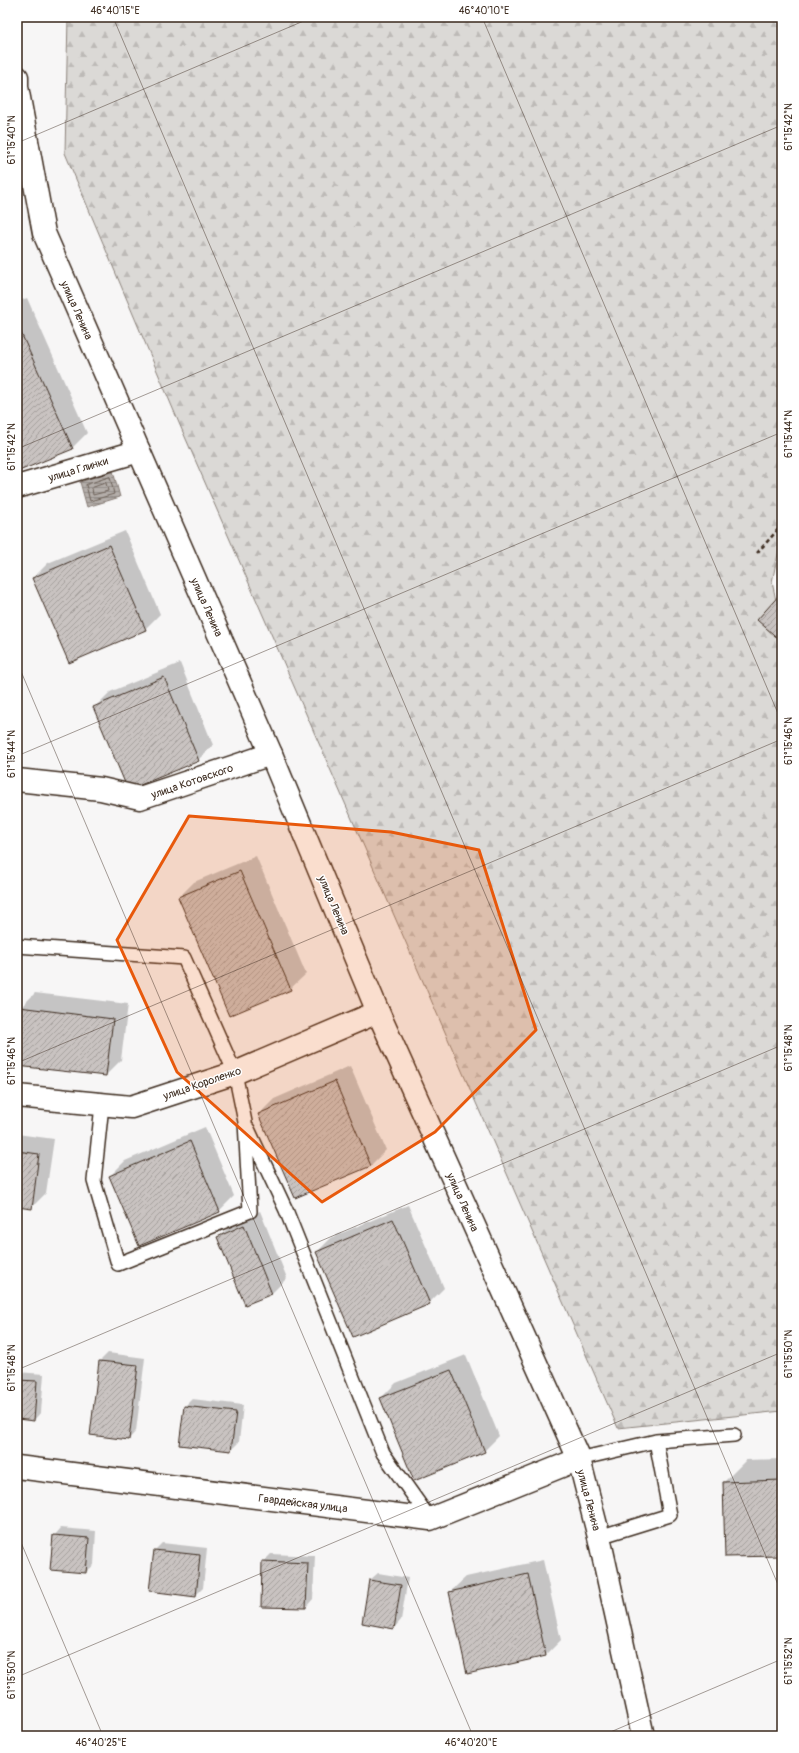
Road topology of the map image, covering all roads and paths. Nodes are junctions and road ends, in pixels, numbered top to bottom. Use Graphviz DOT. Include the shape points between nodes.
graph roads {
  1 [pos="17,77"];
  2 [pos="17,87"];
  3 [pos="139,451"];
  4 [pos="17,487"];
  5 [pos="782,525"];
  6 [pos="757,553"];
  7 [pos="271,754"];
  8 [pos="17,780"];
  9 [pos="17,946"];
  10 [pos="378,1012"];
  11 [pos="235,1073"];
  12 [pos="17,1096"];
  13 [pos="102,1105"];
  14 [pos="245,1122"];
  15 [pos="734,1435"];
  16 [pos="656,1441"];
  17 [pos="579,1459"];
  18 [pos="17,1467"];
  19 [pos="430,1519"];
  20 [pos="599,1537"];
  21 [pos="643,1736"];
  1 -- 2 [label="main road, улица Ленина"];
  2 -- 3 [label="main road, улица Ленина" via="44,233"];
  3 -- 4 [label="main road, улица Глинки"];
  3 -- 7 [label="main road, улица Ленина"];
  5 -- 6 [label="path"];
  7 -- 8 [label="main road, улица Котовского" via="140,798 101,789"];
  7 -- 10 [label="main road, улица Ленина"];
  9 -- 11 [label="lane" via="184,958"];
  10 -- 11 [label="main road, улица Короленко"];
  10 -- 17 [label="main road, улица Ленина"];
  11 -- 13 [label="main road, улица Короленко" via="131,1107"];
  11 -- 14 [label="lane"];
  12 -- 13 [label="main road, улица Короленко"];
  13 -- 14 [label="lane" via="94,1181 118,1264 250,1211"];
  14 -- 19 [label="lane" via="286,1210 383,1453"];
  15 -- 16 [label="lane"];
  16 -- 17 [label="lane"];
  16 -- 20 [label="lane" via="670,1515"];
  17 -- 19 [label="main road, Гвардейская улица"];
  17 -- 20 [label="main road, улица Ленина"];
  18 -- 19 [label="main road, Гвардейская улица"];
  20 -- 21 [label="main road, улица Ленина"];
}
